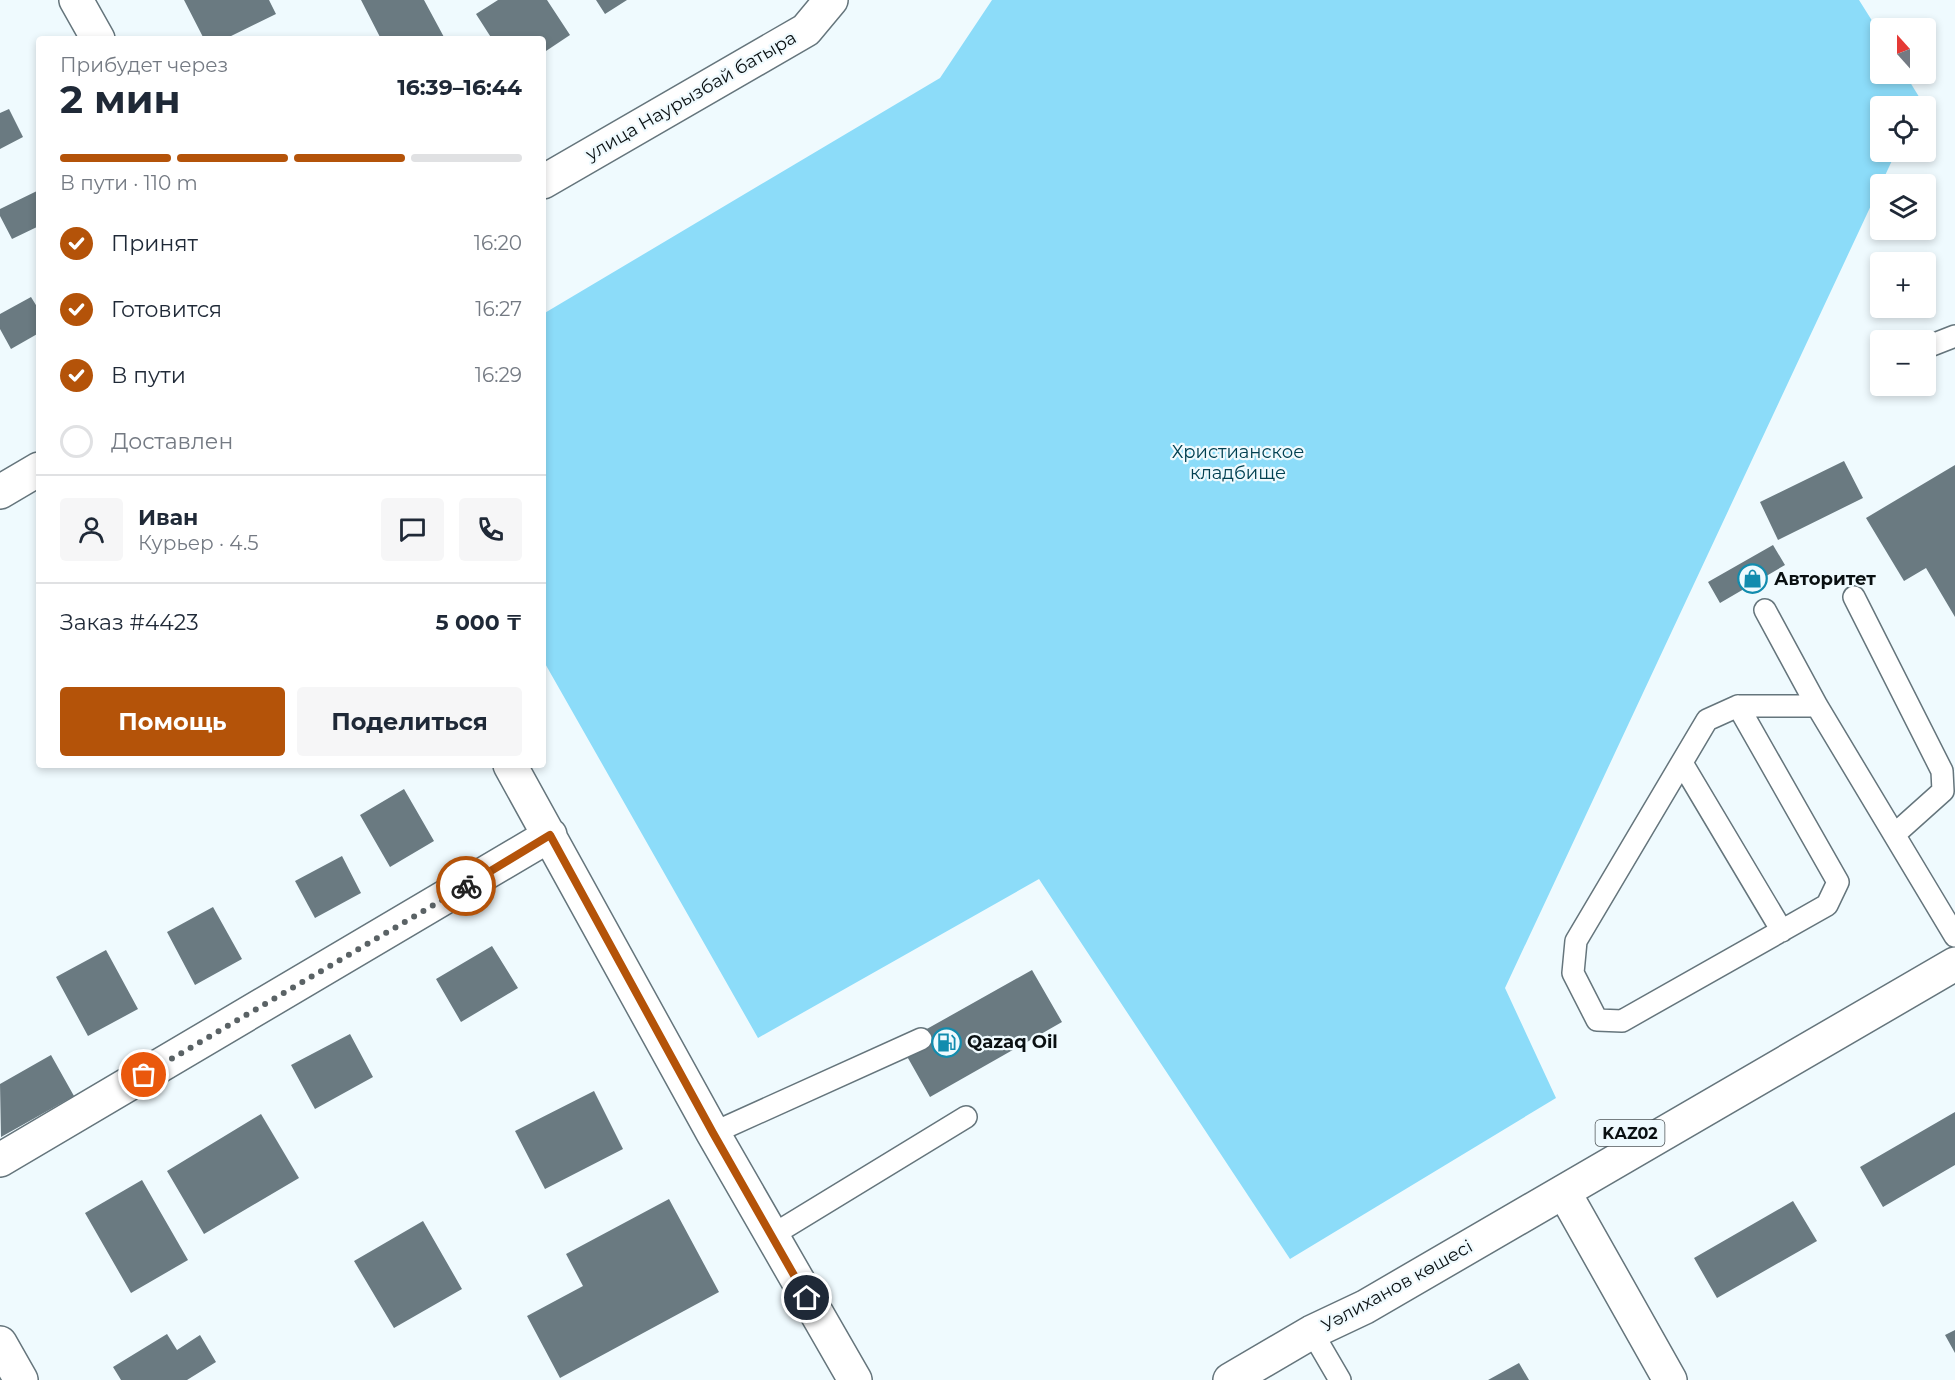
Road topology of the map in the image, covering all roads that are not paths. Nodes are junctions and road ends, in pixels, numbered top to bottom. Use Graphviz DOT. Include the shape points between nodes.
graph roads {
  1 [pos="76,0"];
  2 [pos="831,0"];
  3 [pos="96,36"];
  4 [pos="546,180"];
  5 [pos="1955,336"];
  6 [pos="1936,343"];
  7 [pos="36,471"];
  8 [pos="0,492"];
  9 [pos="1854,597"];
  10 [pos="1765,610"];
  11 [pos="1738,706"];
  12 [pos="1817,706"];
  13 [pos="1682,763"];
  14 [pos="512,768"];
  15 [pos="1895,834"];
  16 [pos="550,835"];
  17 [pos="1782,931"];
  18 [pos="1955,936"];
  19 [pos="1955,945"];
  20 [pos="1955,964"];
  21 [pos="921,1039"];
  22 [pos="966,1116"];
  23 [pos="713,1133"];
  24 [pos="0,1160"];
  25 [pos="1564,1192"];
  26 [pos="771,1236"];
  27 [pos="1312,1332"];
  28 [pos="0,1343"];
  29 [pos="21,1380"];
  30 [pos="855,1380"];
  31 [pos="1230,1380"];
  32 [pos="1340,1380"];
  33 [pos="1670,1380"];
  1 -- 3 [label="main road"];
  2 -- 4 [label="main road, улица Наурызбай батыра" via="806,30"];
  5 -- 6 [label="lane"];
  7 -- 8 [label="main road"];
  9 -- 15 [label="lane" via="1942,771 1943,791"];
  10 -- 12 [label="lane"];
  11 -- 12 [label="lane"];
  11 -- 13 [label="lane" via="1707,720"];
  11 -- 17 [label="lane" via="1838,882 1827,905"];
  12 -- 15 [label="lane"];
  13 -- 17 [label="lane"];
  13 -- 17 [label="lane" via="1576,941 1573,973 1597,1020 1622,1021"];
  14 -- 16 [label="main road"];
  15 -- 18 [label="lane"];
  16 -- 23 [label="main road"];
  16 -- 24 [label="main road"];
  19 -- 27 [label="main road, KАZ02" via="1359,1290"];
  20 -- 25 [label="main road, KАZ02"];
  21 -- 23 [label="lane"];
  22 -- 26 [label="lane"];
  23 -- 26 [label="main road"];
  25 -- 27 [label="main road, Уәлиханов көшесі / KАZ02" via="1365,1307"];
  25 -- 33 [label="main road"];
  26 -- 30 [label="main road"];
  27 -- 31 [label="main road, Уәлиханов көшесі / KАZ02"];
  27 -- 32 [label="lane"];
  28 -- 29 [label="main road"];
}
